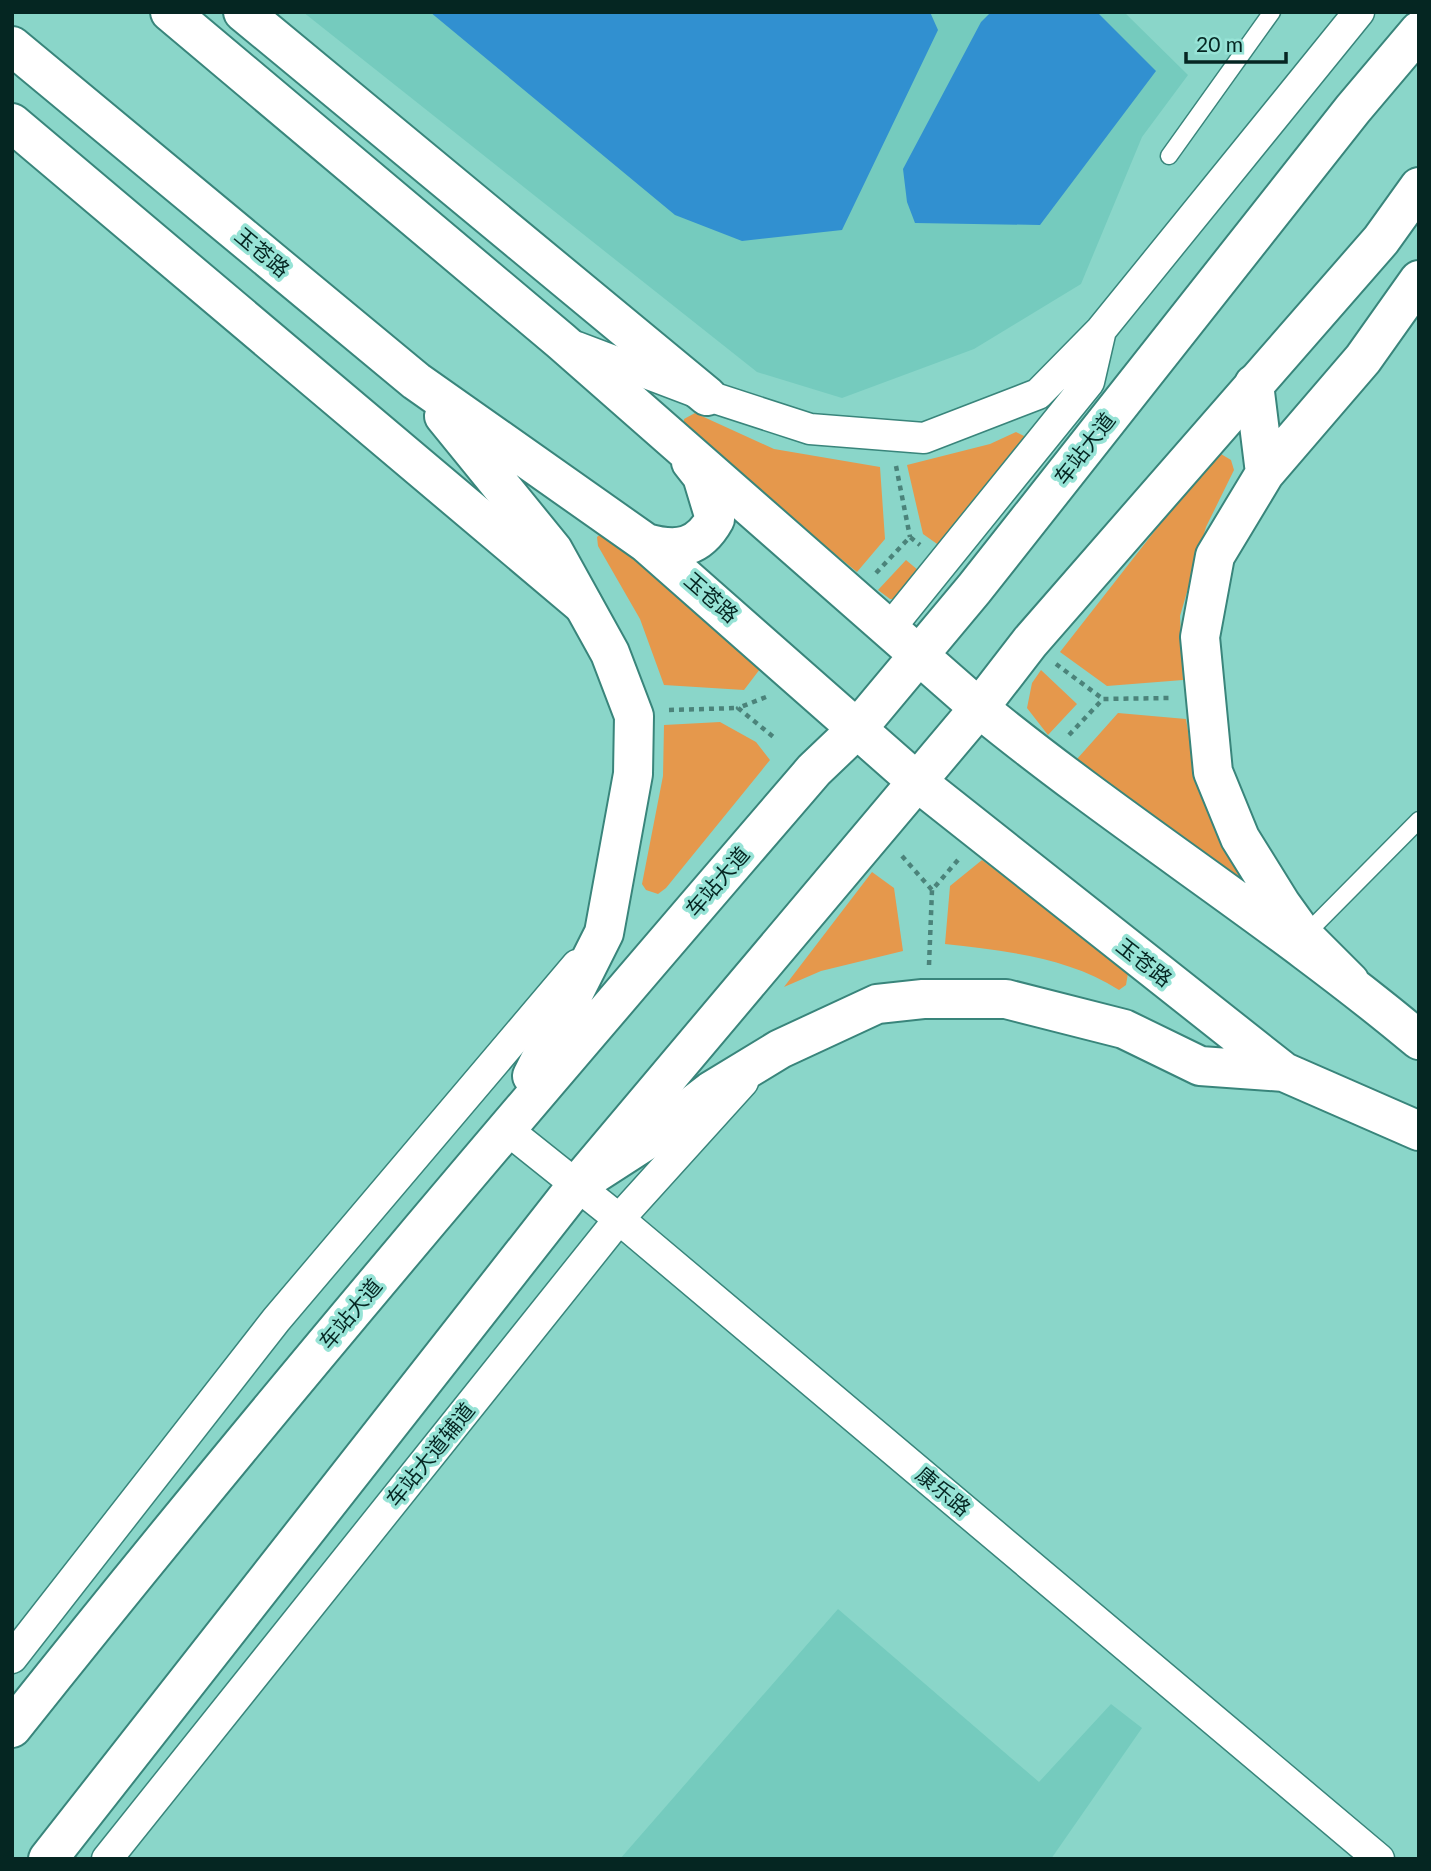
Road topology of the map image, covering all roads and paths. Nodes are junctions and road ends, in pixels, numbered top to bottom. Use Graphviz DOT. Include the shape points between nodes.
graph roads {
  1 [pos="170,12"];
  2 [pos="243,12"];
  3 [pos="1272,12"];
  4 [pos="1359,12"];
  5 [pos="1419,31"];
  6 [pos="12,46"];
  7 [pos="12,123"];
  8 [pos="1169,156"];
  9 [pos="1419,187"];
  10 [pos="1419,280"];
  11 [pos="1101,330"];
  12 [pos="561,341"];
  13 [pos="416,382"];
  14 [pos="1254,384"];
  15 [pos="707,396"];
  16 [pos="675,439"];
  17 [pos="895,465"];
  18 [pos="1265,473"];
  19 [pos="910,537"];
  20 [pos="646,543"];
  21 [pos="942,564"];
  22 [pos="853,597"];
  23 [pos="584,607"];
  24 [pos="890,628"];
  25 [pos="919,654"];
  26 [pos="1052,661"];
  27 [pos="774,693"];
  28 [pos="1180,697"];
  29 [pos="1103,699"];
  30 [pos="738,708"];
  31 [pos="979,708"];
  32 [pos="664,710"];
  33 [pos="857,729"];
  34 [pos="776,739"];
  35 [pos="1045,762"];
  36 [pos="915,780"];
  37 [pos="1419,820"];
  38 [pos="897,850"];
  39 [pos="964,853"];
  40 [pos="932,890"];
  41 [pos="604,933"];
  42 [pos="1304,936"];
  43 [pos="929,967"];
  44 [pos="1350,982"];
  45 [pos="1419,1040"];
  46 [pos="763,1059"];
  47 [pos="1284,1072"];
  48 [pos="505,1128"];
  49 [pos="1419,1131"];
  50 [pos="577,1185"];
  51 [pos="619,1220"];
  52 [pos="12,1658"];
  53 [pos="12,1728"];
  54 [pos="48,1859"];
  55 [pos="107,1859"];
  56 [pos="1379,1859"];
  1 -- 12 [label="main road"];
  2 -- 15 [label="main road"];
  3 -- 8 [label="lane"];
  4 -- 11 [label="street"];
  5 -- 25 [label="main road, 车站大道"];
  6 -- 13 [label="main road, 玉苍路"];
  7 -- 23 [label="main road"];
  9 -- 14 [label="main road" via="1381,240"];
  10 -- 18 [label="main road" via="1363,359"];
  11 -- 15 [label="street" via="1038,394 924,439 810,429"];
  11 -- 21 [label="street" via="1089,382"];
  12 -- 15 [label="street"];
  12 -- 16 [label="main road"];
  13 -- 20 [label="main road, 玉苍路"];
  13 -- 23 [label="main road" via="553,550"];
  14 -- 18 [label="main road"];
  14 -- 31 [label="main road" via="1030,642"];
  16 -- 20 [label="main road" via="702,476 715,519 705,537 682,547"];
  16 -- 22 [label="main road"];
  17 -- 19 [label="path"];
  18 -- 42 [label="main road" via="1215,556 1200,637 1213,772 1240,838"];
  19 -- 21 [label="path"];
  19 -- 22 [label="path"];
  20 -- 33 [label="main road, 玉苍路"];
  21 -- 24 [label="street"];
  22 -- 24 [label="main road"];
  23 -- 41 [label="main road" via="610,653 634,716 633,774"];
  24 -- 25 [label="main road"];
  25 -- 31 [label="main road"];
  25 -- 33 [label="main road, 车站大道"];
  26 -- 29 [label="path"];
  27 -- 30 [label="path"];
  28 -- 29 [label="path"];
  29 -- 35 [label="path"];
  30 -- 32 [label="path"];
  30 -- 34 [label="path"];
  31 -- 35 [label="main road"];
  31 -- 36 [label="main road"];
  33 -- 36 [label="main road, 玉苍路"];
  33 -- 48 [label="main road, 车站大道" via="814,771"];
  35 -- 44 [label="main road"];
  36 -- 47 [label="main road, 玉苍路"];
  36 -- 50 [label="main road"];
  37 -- 42 [label="lane"];
  38 -- 40 [label="path"];
  39 -- 40 [label="path"];
  40 -- 43 [label="path"];
  41 -- 48 [label="main road"];
  41 -- 52 [label="street" via="276,1320"];
  42 -- 44 [label="main road"];
  44 -- 45 [label="main road"];
  46 -- 47 [label="main road" via="877,1004 1006,999 1124,1029 1200,1066"];
  46 -- 50 [label="main road"];
  46 -- 51 [label="street, 车站大道辅道"];
  47 -- 49 [label="main road, 玉苍路"];
  48 -- 50 [label="street, 康乐路"];
  48 -- 53 [label="main road, 车站大道"];
  50 -- 51 [label="street, 康乐路"];
  50 -- 54 [label="main road"];
  51 -- 55 [label="street, 车站大道辅道"];
  51 -- 56 [label="street, 康乐路"];
}
